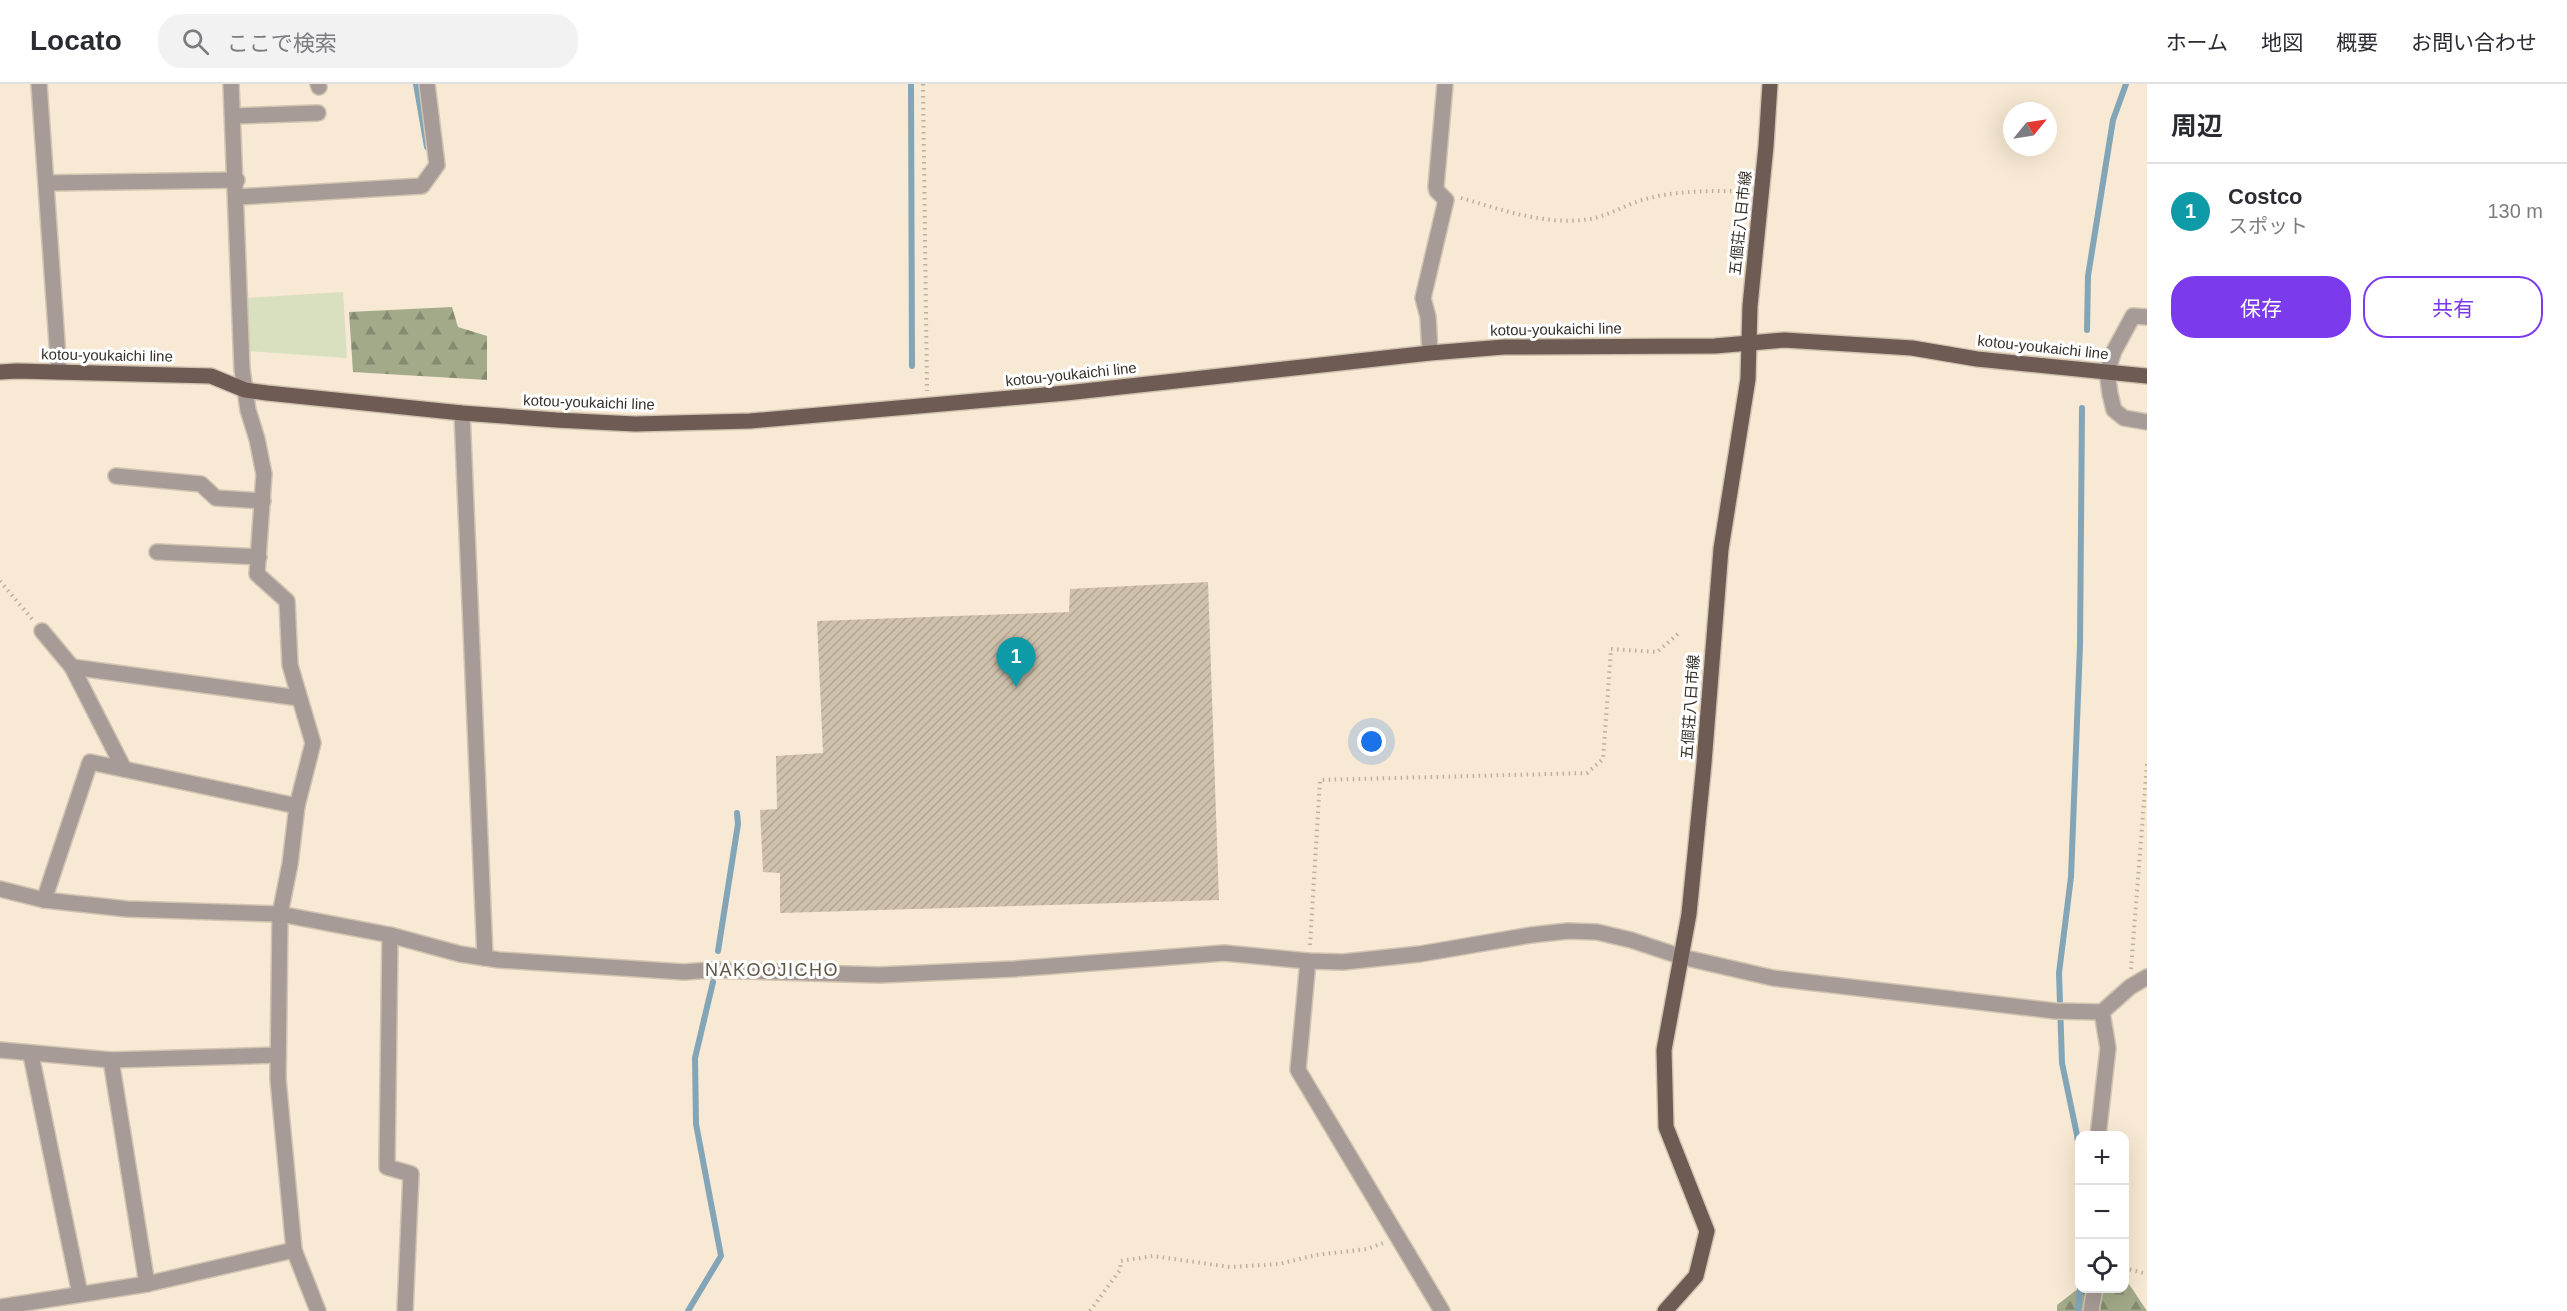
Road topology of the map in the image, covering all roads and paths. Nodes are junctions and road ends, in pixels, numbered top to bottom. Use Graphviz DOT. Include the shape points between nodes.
graph roads {
  1 [pos="39,84"];
  2 [pos="231,84"];
  3 [pos="427,84"];
  4 [pos="924,84"];
  5 [pos="1445,84"];
  6 [pos="1770,84"];
  7 [pos="318,113"];
  8 [pos="234,116"];
  9 [pos="237,180"];
  10 [pos="46,183"];
  11 [pos="1437,191"];
  12 [pos="1761,192"];
  13 [pos="237,197"];
  14 [pos="2147,317"];
  15 [pos="1749,343"];
  16 [pos="1430,352"];
  17 [pos="0,372"];
  18 [pos="59,372"];
  19 [pos="2107,372"];
  20 [pos="2147,376"];
  21 [pos="245,390"];
  22 [pos="927,406"];
  23 [pos="462,413"];
  24 [pos="2147,422"];
  25 [pos="116,476"];
  26 [pos="263,501"];
  27 [pos="158,552"];
  28 [pos="259,557"];
  29 [pos="0,581"];
  30 [pos="42,631"];
  31 [pos="1679,633"];
  32 [pos="72,668"];
  33 [pos="299,698"];
  34 [pos="2147,763"];
  35 [pos="123,768"];
  36 [pos="297,806"];
  37 [pos="0,889"];
  38 [pos="45,900"];
  39 [pos="280,914"];
  40 [pos="390,935"];
  41 [pos="1310,945"];
  42 [pos="1682,957"];
  43 [pos="485,958"];
  44 [pos="1308,961"];
  45 [pos="2147,977"];
  46 [pos="2130,987"];
  47 [pos="2103,1012"];
  48 [pos="0,1050"];
  49 [pos="31,1055"];
  50 [pos="278,1055"];
  51 [pos="111,1060"];
  52 [pos="2099,1131"];
  53 [pos="1398,1237"];
  54 [pos="294,1250"];
  55 [pos="2129,1269"];
  56 [pos="2147,1274"];
  57 [pos="147,1284"];
  58 [pos="2095,1293"];
  59 [pos="80,1294"];
  60 [pos="0,1307"];
  61 [pos="318,1311"];
  62 [pos="405,1311"];
  63 [pos="1089,1311"];
  64 [pos="1442,1311"];
  65 [pos="1665,1311"];
  66 [pos="2091,1311"];
  1 -- 10 [label="street"];
  2 -- 8 [label="street"];
  3 -- 13 [label="street" via="437,165 422,186"];
  4 -- 22 [label="path"];
  5 -- 11 [label="street"];
  6 -- 12 [label="main road, 五個荘八日市線"];
  7 -- 8 [label="street"];
  8 -- 9 [label="street"];
  9 -- 10 [label="street"];
  9 -- 13 [label="street"];
  10 -- 18 [label="street"];
  11 -- 12 [label="path" via="1552,221 1592,219 1642,200 1688,190"];
  11 -- 16 [label="street" via="1446,200 1423,298"];
  12 -- 15 [label="main road, 五個荘八日市線"];
  13 -- 21 [label="street"];
  14 -- 19 [label="street" via="2133,316"];
  15 -- 16 [label="main road, kotou-youkaichi line" via="1504,346"];
  15 -- 19 [label="main road, kotou-youkaichi line" via="1784,340 1912,348"];
  15 -- 42 [label="main road, 五個荘八日市線" via="1748,379 1720,549 1698,827"];
  16 -- 22 [label="main road, kotou-youkaichi line"];
  17 -- 18 [label="main road, kotou-youkaichi line"];
  18 -- 21 [label="main road, kotou-youkaichi line" via="211,376"];
  19 -- 20 [label="main road, kotou-youkaichi line"];
  19 -- 24 [label="street" via="2114,410 2124,418"];
  21 -- 23 [label="main road, kotou-youkaichi line"];
  21 -- 26 [label="street" via="264,474"];
  22 -- 23 [label="main road, kotou-youkaichi line" via="750,421 635,424"];
  23 -- 43 [label="street"];
  25 -- 26 [label="street" via="201,484 216,498"];
  26 -- 28 [label="street"];
  27 -- 28 [label="street"];
  28 -- 33 [label="street" via="257,574 287,601 290,665"];
  29 -- 30 [label="path"];
  30 -- 32 [label="street"];
  31 -- 41 [label="path" via="1658,652 1611,649 1603,759 1587,773 1320,780"];
  32 -- 33 [label="street"];
  32 -- 35 [label="street"];
  33 -- 36 [label="street" via="313,743"];
  34 -- 46 [label="path"];
  35 -- 36 [label="street"];
  35 -- 38 [label="street" via="90,762"];
  36 -- 39 [label="street"];
  37 -- 38 [label="street"];
  38 -- 39 [label="street" via="127,909"];
  39 -- 40 [label="street"];
  39 -- 50 [label="street"];
  40 -- 43 [label="street"];
  40 -- 62 [label="street" via="387,1167 411,1174"];
  42 -- 44 [label="street" via="1598,932 1568,932 1379,959"];
  42 -- 47 [label="street" via="1773,978 2055,1011"];
  42 -- 65 [label="main road, 五個荘八日市線" via="1664,1050 1666,1127 1707,1231 1696,1276"];
  43 -- 44 [label="street" via="684,972 879,975 1224,953"];
  44 -- 53 [label="street" via="1298,1070"];
  45 -- 46 [label="street"];
  46 -- 47 [label="street"];
  47 -- 52 [label="street" via="2108,1048"];
  48 -- 49 [label="street"];
  49 -- 51 [label="street"];
  49 -- 59 [label="street"];
  50 -- 51 [label="street"];
  50 -- 54 [label="street"];
  51 -- 57 [label="street"];
  53 -- 63 [label="path" via="1367,1249 1279,1264 1230,1267 1153,1256 1121,1261 1120,1270"];
  53 -- 64 [label="street"];
  54 -- 57 [label="street"];
  54 -- 61 [label="street"];
  55 -- 56 [label="path"];
  57 -- 59 [label="street"];
  58 -- 66 [label="street"];
  59 -- 60 [label="street"];
}
